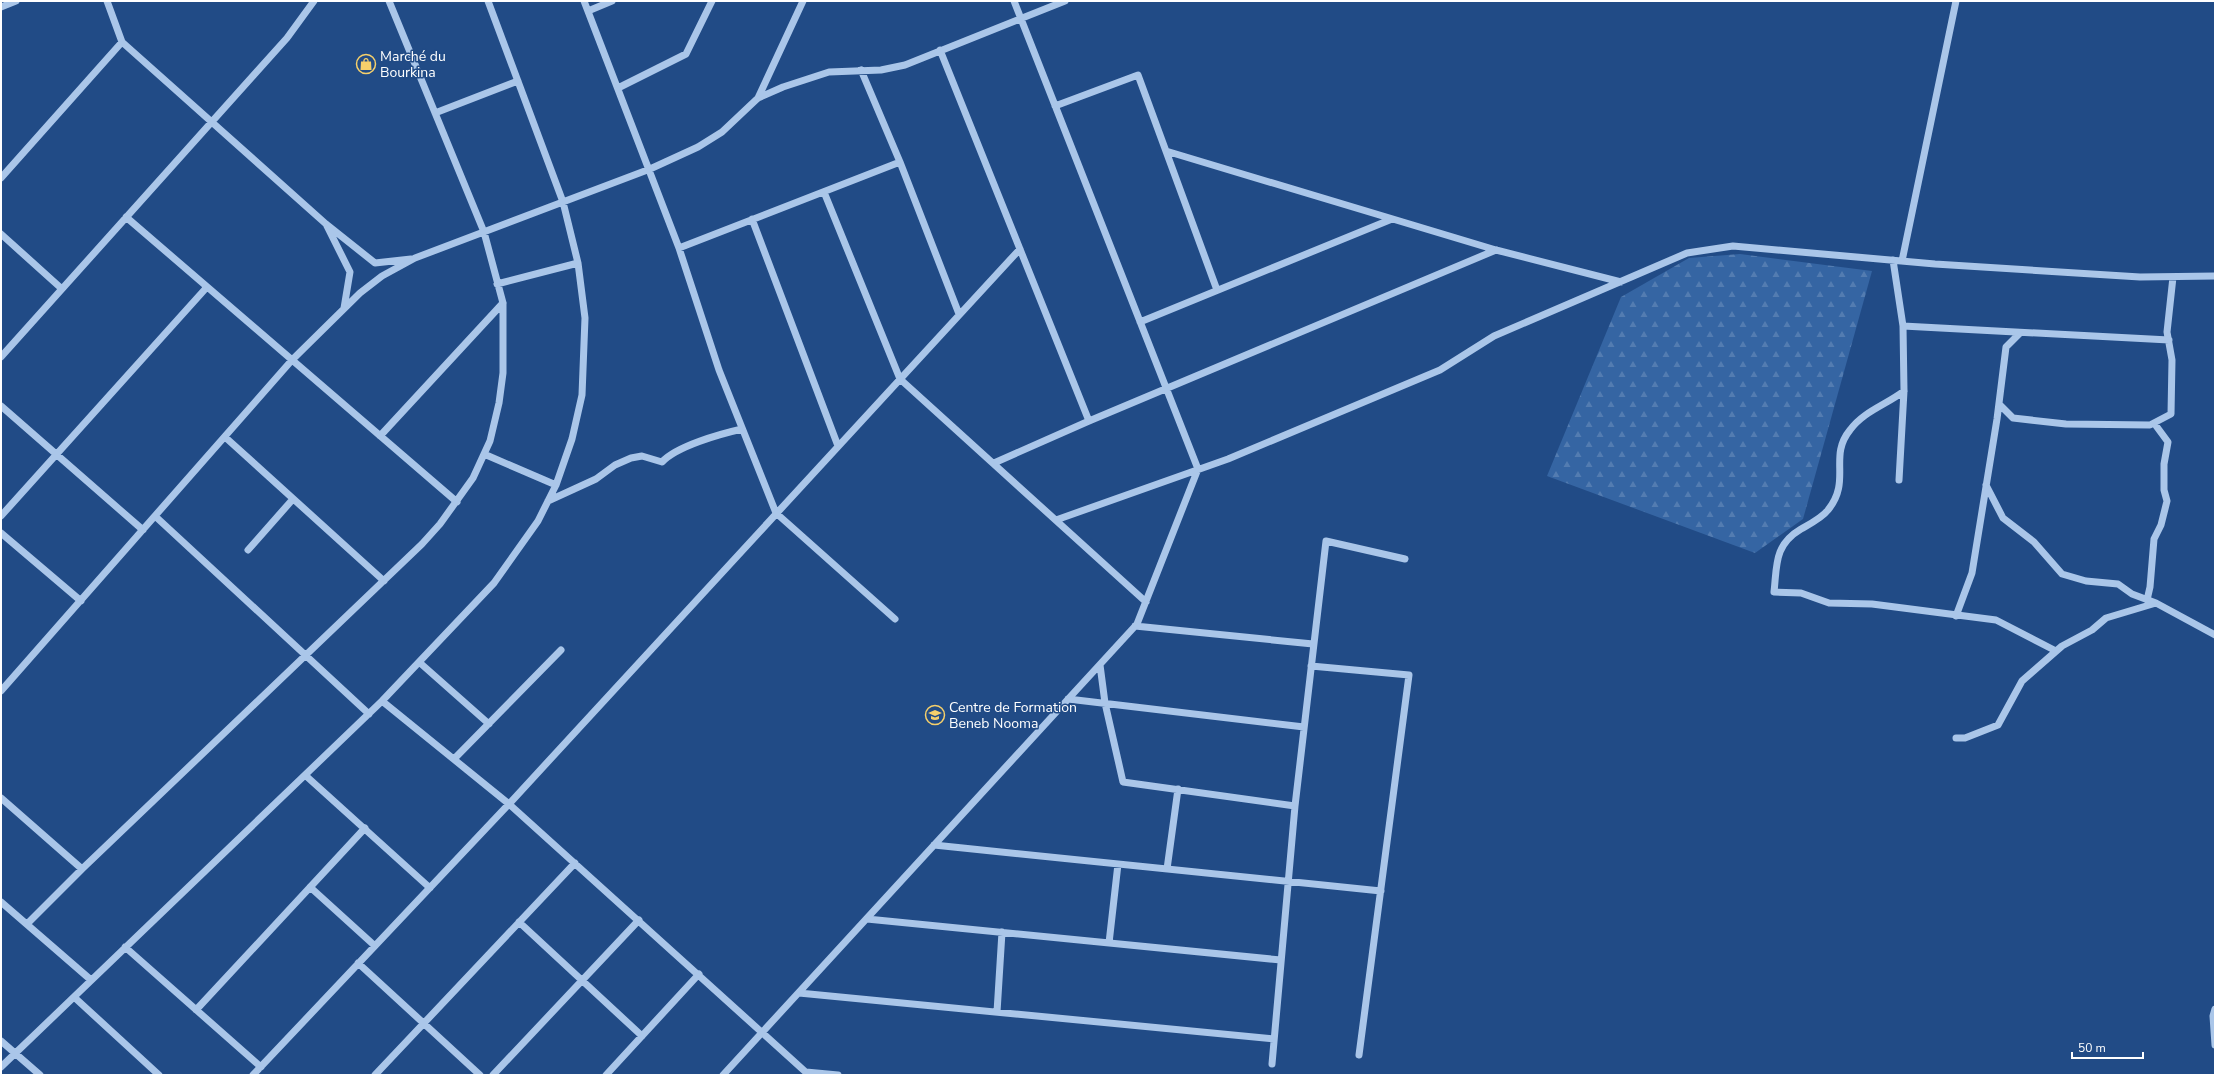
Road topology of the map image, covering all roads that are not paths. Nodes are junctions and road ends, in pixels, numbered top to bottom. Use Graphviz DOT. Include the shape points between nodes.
graph roads {
  1 [pos="16,1"];
  2 [pos="107,1"];
  3 [pos="314,1"];
  4 [pos="389,1"];
  5 [pos="488,1"];
  6 [pos="584,1"];
  7 [pos="612,1"];
  8 [pos="712,1"];
  9 [pos="804,1"];
  10 [pos="1014,1"];
  11 [pos="1065,1"];
  12 [pos="1956,1"];
  13 [pos="1,7"];
  14 [pos="588,11"];
  15 [pos="1021,19"];
  16 [pos="122,42"];
  17 [pos="940,50"];
  18 [pos="861,70"];
  19 [pos="518,81"];
  20 [pos="618,88"];
  21 [pos="758,98"];
  22 [pos="1055,106"];
  23 [pos="435,113"];
  24 [pos="212,121"];
  25 [pos="1166,151"];
  26 [pos="900,162"];
  27 [pos="650,169"];
  28 [pos="1,178"];
  29 [pos="824,192"];
  30 [pos="562,202"];
  31 [pos="126,217"];
  32 [pos="1392,218"];
  33 [pos="752,219"];
  34 [pos="326,224"];
  35 [pos="484,232"];
  36 [pos="1,234"];
  37 [pos="679,248"];
  38 [pos="1020,248"];
  39 [pos="1496,250"];
  40 [pos="415,258"];
  41 [pos="1893,260"];
  42 [pos="1902,261"];
  43 [pos="578,263"];
  44 [pos="2215,276"];
  45 [pos="2173,277"];
  46 [pos="1621,282"];
  47 [pos="498,284"];
  48 [pos="207,287"];
  49 [pos="62,289"];
  50 [pos="1217,290"];
  51 [pos="503,303"];
  52 [pos="344,308"];
  53 [pos="959,314"];
  54 [pos="1140,322"];
  55 [pos="1903,326"];
  56 [pos="2020,333"];
  57 [pos="2169,340"];
  58 [pos="1,357"];
  59 [pos="292,360"];
  60 [pos="900,379"];
  61 [pos="1166,389"];
  62 [pos="1904,391"];
  63 [pos="1999,404"];
  64 [pos="1,406"];
  65 [pos="1089,421"];
  66 [pos="2154,423"];
  67 [pos="742,429"];
  68 [pos="225,436"];
  69 [pos="380,436"];
  70 [pos="838,446"];
  71 [pos="56,454"];
  72 [pos="484,454"];
  73 [pos="994,463"];
  74 [pos="1198,469"];
  75 [pos="1899,480"];
  76 [pos="556,485"];
  77 [pos="1986,485"];
  78 [pos="293,499"];
  79 [pos="548,500"];
  80 [pos="457,502"];
  81 [pos="776,513"];
  82 [pos="1,516"];
  83 [pos="155,516"];
  84 [pos="1056,520"];
  85 [pos="143,530"];
  86 [pos="1,533"];
  87 [pos="248,550"];
  88 [pos="1404,559"];
  89 [pos="384,581"];
  90 [pos="2147,600"];
  91 [pos="81,601"];
  92 [pos="1146,602"];
  93 [pos="2156,603"];
  94 [pos="1956,616"];
  95 [pos="895,619"];
  96 [pos="1135,626"];
  97 [pos="2215,635"];
  98 [pos="1313,644"];
  99 [pos="562,650"];
  100 [pos="2056,651"];
  101 [pos="306,656"];
  102 [pos="420,662"];
  103 [pos="1100,665"];
  104 [pos="1311,666"];
  105 [pos="1,691"];
  106 [pos="1068,699"];
  107 [pos="382,701"];
  108 [pos="1105,703"];
  109 [pos="368,714"];
  110 [pos="489,724"];
  111 [pos="1304,726"];
  112 [pos="1956,738"];
  113 [pos="454,759"];
  114 [pos="305,775"];
  115 [pos="1178,789"];
  116 [pos="1,798"];
  117 [pos="509,804"];
  118 [pos="1295,806"];
  119 [pos="364,828"];
  120 [pos="934,845"];
  121 [pos="575,863"];
  122 [pos="1118,864"];
  123 [pos="82,869"];
  124 [pos="1167,869"];
  125 [pos="1288,882"];
  126 [pos="310,887"];
  127 [pos="430,888"];
  128 [pos="1380,891"];
  129 [pos="1,902"];
  130 [pos="867,919"];
  131 [pos="639,920"];
  132 [pos="519,922"];
  133 [pos="28,924"];
  134 [pos="1002,932"];
  135 [pos="1109,943"];
  136 [pos="375,946"];
  137 [pos="125,947"];
  138 [pos="1281,960"];
  139 [pos="358,963"];
  140 [pos="699,974"];
  141 [pos="91,980"];
  142 [pos="582,980"];
  143 [pos="799,993"];
  144 [pos="74,997"];
  145 [pos="2215,1009"];
  146 [pos="196,1010"];
  147 [pos="997,1012"];
  148 [pos="424,1023"];
  149 [pos="763,1032"];
  150 [pos="642,1036"];
  151 [pos="1274,1039"];
  152 [pos="1,1041"];
  153 [pos="2215,1045"];
  154 [pos="16,1052"];
  155 [pos="1359,1055"];
  156 [pos="1272,1064"];
  157 [pos="1,1067"];
  158 [pos="261,1067"];
  159 [pos="808,1074"];
  160 [pos="40,1075"];
  161 [pos="159,1075"];
  162 [pos="253,1075"];
  163 [pos="376,1075"];
  164 [pos="480,1075"];
  165 [pos="493,1075"];
  166 [pos="606,1075"];
  167 [pos="723,1075"];
  168 [pos="838,1075"];
  1 -- 13 [label="street"];
  2 -- 16 [label="street"];
  3 -- 24 [label="street" via="287,38"];
  4 -- 23 [label="street"];
  5 -- 19 [label="street"];
  6 -- 14 [label="street"];
  7 -- 14 [label="street"];
  8 -- 20 [label="street" via="686,54"];
  9 -- 21 [label="street"];
  10 -- 15 [label="street"];
  11 -- 15 [label="street"];
  12 -- 42 [label="street"];
  14 -- 20 [label="street"];
  15 -- 17 [label="street"];
  15 -- 22 [label="street"];
  16 -- 24 [label="street"];
  16 -- 28 [label="street"];
  17 -- 18 [label="street" via="904,65 881,70"];
  17 -- 38 [label="street"];
  18 -- 21 [label="street" via="829,72"];
  18 -- 26 [label="street"];
  19 -- 23 [label="street"];
  19 -- 30 [label="street"];
  20 -- 27 [label="street"];
  21 -- 27 [label="street" via="722,132 698,148"];
  22 -- 25 [label="street" via="1138,75"];
  22 -- 54 [label="street"];
  23 -- 35 [label="street"];
  24 -- 31 [label="street"];
  24 -- 34 [label="street"];
  25 -- 32 [label="street"];
  25 -- 50 [label="street"];
  26 -- 29 [label="street"];
  26 -- 53 [label="street"];
  27 -- 30 [label="street"];
  27 -- 37 [label="street"];
  29 -- 33 [label="street"];
  29 -- 60 [label="street"];
  30 -- 35 [label="street"];
  30 -- 43 [label="street"];
  31 -- 48 [label="street"];
  31 -- 49 [label="street"];
  32 -- 39 [label="street"];
  32 -- 50 [label="street"];
  33 -- 37 [label="street"];
  33 -- 70 [label="street"];
  34 -- 40 [label="street" via="375,262"];
  34 -- 52 [label="street" via="350,272"];
  35 -- 40 [label="street"];
  35 -- 47 [label="street"];
  36 -- 49 [label="street"];
  37 -- 67 [label="street" via="719,370"];
  38 -- 53 [label="street"];
  38 -- 65 [label="street"];
  39 -- 46 [label="street"];
  39 -- 61 [label="street"];
  40 -- 52 [label="street" via="382,276"];
  41 -- 42 [label="street"];
  41 -- 46 [label="street" via="1733,246 1687,253"];
  41 -- 55 [label="street"];
  42 -- 45 [label="street"];
  43 -- 47 [label="street"];
  43 -- 76 [label="street" via="585,318 582,395 572,439"];
  44 -- 45 [label="street"];
  45 -- 57 [label="street" via="2167,332"];
  46 -- 74 [label="street" via="1494,336 1440,370 1228,459"];
  47 -- 51 [label="street"];
  48 -- 59 [label="street"];
  48 -- 71 [label="street"];
  49 -- 58 [label="street"];
  50 -- 54 [label="street"];
  51 -- 69 [label="street"];
  51 -- 72 [label="street" via="503,373 499,403"];
  52 -- 59 [label="street"];
  53 -- 60 [label="street"];
  54 -- 61 [label="street"];
  55 -- 56 [label="street"];
  55 -- 62 [label="street"];
  56 -- 57 [label="street"];
  56 -- 63 [label="street" via="2006,346"];
  57 -- 66 [label="street" via="2172,360 2171,414"];
  59 -- 68 [label="street"];
  59 -- 69 [label="street"];
  60 -- 70 [label="street"];
  60 -- 73 [label="street"];
  61 -- 65 [label="street"];
  61 -- 74 [label="street"];
  62 -- 75 [label="street"];
  62 -- 94 [label="street" via="1889,402 1874,408 1850,429 1839,452 1841,482 1838,495 1828,510 1786,539 1776,558 1774,592 1801,593 1829,603 1872,604"];
  63 -- 66 [label="street" via="2013,418 2066,424"];
  63 -- 77 [label="street"];
  64 -- 71 [label="street"];
  65 -- 73 [label="street"];
  66 -- 90 [label="street" via="2168,442 2164,464 2164,490 2168,501 2154,540"];
  67 -- 79 [label="street" via="680,448 669,454 662,462 642,456 631,458 615,465 596,479"];
  67 -- 81 [label="street"];
  68 -- 78 [label="street"];
  68 -- 83 [label="street"];
  69 -- 80 [label="street"];
  70 -- 81 [label="street"];
  71 -- 82 [label="street"];
  71 -- 85 [label="street"];
  72 -- 76 [label="street"];
  72 -- 80 [label="street" via="474,478"];
  73 -- 84 [label="street"];
  74 -- 84 [label="street"];
  74 -- 92 [label="street"];
  76 -- 79 [label="street"];
  77 -- 90 [label="street" via="2003,518 2034,542 2062,574 2086,581 2118,584"];
  77 -- 94 [label="street" via="1972,573"];
  78 -- 87 [label="street"];
  78 -- 89 [label="street"];
  79 -- 102 [label="street" via="538,521 494,583"];
  80 -- 89 [label="street" via="422,544"];
  81 -- 95 [label="street"];
  81 -- 117 [label="street"];
  83 -- 85 [label="street"];
  83 -- 101 [label="street"];
  84 -- 92 [label="street"];
  85 -- 91 [label="street"];
  86 -- 91 [label="street"];
  88 -- 98 [label="street" via="1326,541"];
  89 -- 101 [label="street"];
  90 -- 93 [label="street"];
  91 -- 105 [label="street"];
  92 -- 96 [label="street"];
  93 -- 97 [label="street"];
  93 -- 100 [label="street" via="2106,618 2092,630"];
  94 -- 100 [label="street" via="1996,620"];
  96 -- 98 [label="street"];
  96 -- 103 [label="street"];
  98 -- 104 [label="street"];
  99 -- 110 [label="street"];
  100 -- 112 [label="street" via="2022,681 1998,724 1965,738"];
  101 -- 109 [label="street"];
  101 -- 123 [label="street"];
  102 -- 107 [label="street"];
  102 -- 110 [label="street"];
  103 -- 106 [label="street"];
  103 -- 108 [label="street"];
  104 -- 111 [label="street"];
  104 -- 128 [label="street" via="1409,675"];
  106 -- 108 [label="street"];
  106 -- 120 [label="street"];
  107 -- 109 [label="street"];
  107 -- 113 [label="street"];
  108 -- 111 [label="street"];
  108 -- 115 [label="street" via="1123,782"];
  109 -- 114 [label="street"];
  110 -- 113 [label="street"];
  111 -- 118 [label="street"];
  113 -- 117 [label="street"];
  114 -- 119 [label="street"];
  114 -- 137 [label="street"];
  115 -- 118 [label="street"];
  115 -- 124 [label="street"];
  116 -- 123 [label="street"];
  117 -- 121 [label="street"];
  117 -- 127 [label="street"];
  118 -- 125 [label="street"];
  119 -- 126 [label="street"];
  119 -- 127 [label="street"];
  120 -- 122 [label="street"];
  120 -- 130 [label="street"];
  121 -- 131 [label="street"];
  121 -- 132 [label="street"];
  122 -- 124 [label="street"];
  122 -- 135 [label="street"];
  123 -- 133 [label="street"];
  124 -- 125 [label="street"];
  125 -- 128 [label="street"];
  125 -- 138 [label="street"];
  126 -- 136 [label="street"];
  126 -- 146 [label="street"];
  127 -- 136 [label="street"];
  128 -- 155 [label="street"];
  129 -- 133 [label="street"];
  130 -- 134 [label="street"];
  130 -- 143 [label="street"];
  131 -- 140 [label="street"];
  131 -- 142 [label="street"];
  132 -- 142 [label="street"];
  132 -- 148 [label="street"];
  133 -- 141 [label="street"];
  134 -- 135 [label="street"];
  134 -- 147 [label="street"];
  135 -- 138 [label="street"];
  136 -- 139 [label="street"];
  137 -- 141 [label="street"];
  137 -- 146 [label="street"];
  138 -- 151 [label="street"];
  139 -- 148 [label="street"];
  139 -- 158 [label="street"];
  140 -- 149 [label="street"];
  140 -- 150 [label="street"];
  141 -- 144 [label="street"];
  142 -- 150 [label="street"];
  142 -- 165 [label="street"];
  143 -- 147 [label="street"];
  143 -- 149 [label="street"];
  144 -- 154 [label="street"];
  144 -- 161 [label="street"];
  145 -- 153 [label="street"];
  146 -- 158 [label="street"];
  147 -- 151 [label="street"];
  148 -- 163 [label="street"];
  148 -- 164 [label="street"];
  149 -- 159 [label="street"];
  149 -- 167 [label="street"];
  150 -- 166 [label="street"];
  151 -- 156 [label="street"];
  152 -- 154 [label="street"];
  154 -- 157 [label="street"];
  154 -- 160 [label="street"];
  158 -- 162 [label="street"];
  159 -- 168 [label="street"];
}
